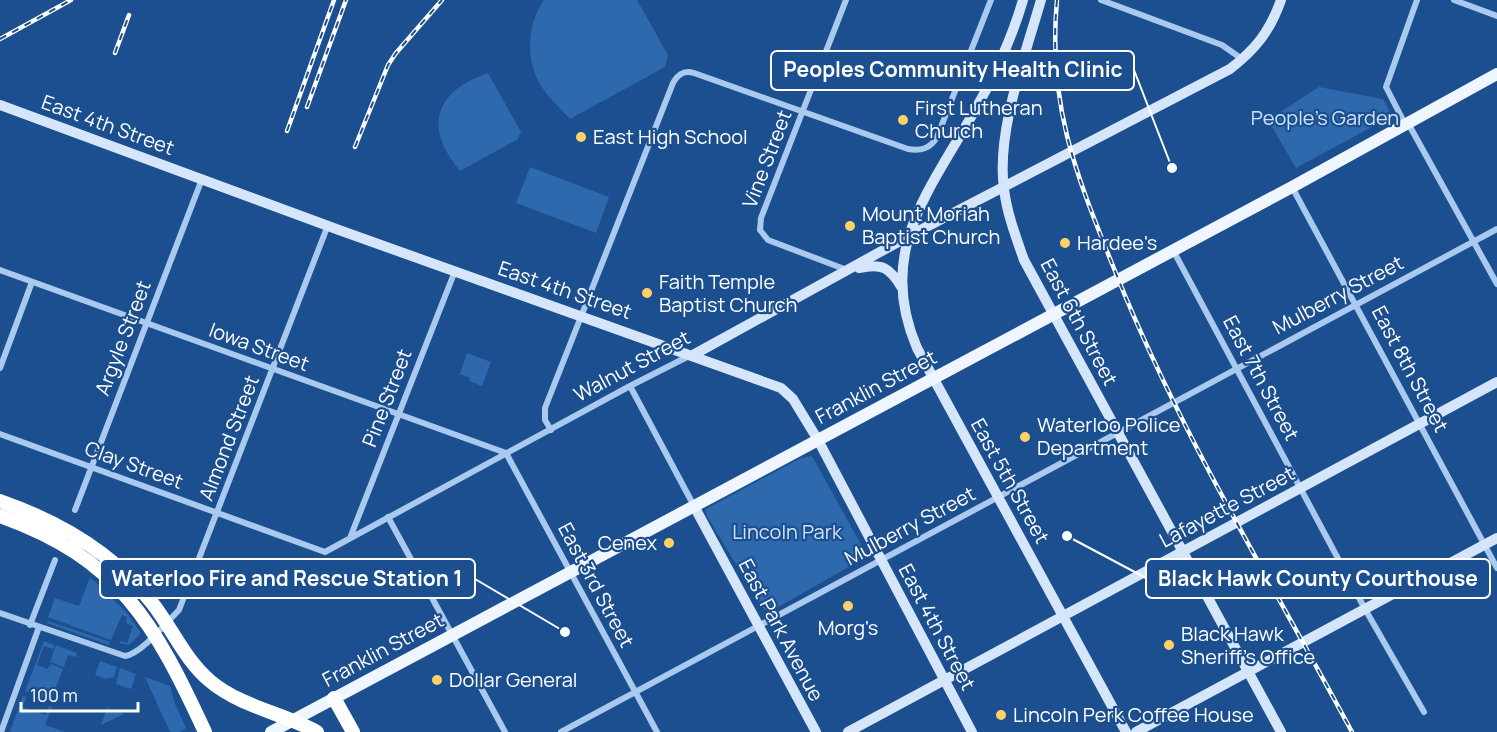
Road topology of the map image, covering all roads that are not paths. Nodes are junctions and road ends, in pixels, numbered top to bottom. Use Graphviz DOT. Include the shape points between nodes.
graph roads {
  1 [pos="846,0"];
  2 [pos="991,0"];
  3 [pos="1023,0"];
  4 [pos="1041,0"];
  5 [pos="1101,0"];
  6 [pos="1281,0"];
  7 [pos="1417,0"];
  8 [pos="1454,0"];
  9 [pos="1497,16"];
  10 [pos="1242,59"];
  11 [pos="1497,74"];
  12 [pos="0,105"];
  13 [pos="803,111"];
  14 [pos="1406,124"];
  15 [pos="202,179"];
  16 [pos="1003,187"];
  17 [pos="1292,187"];
  18 [pos="328,225"];
  19 [pos="1497,229"];
  20 [pos="909,236"];
  21 [pos="1473,241"];
  22 [pos="1173,250"];
  23 [pos="0,270"];
  24 [pos="455,270"];
  25 [pos="847,270"];
  26 [pos="32,282"];
  27 [pos="1497,284"];
  28 [pos="902,288"];
  29 [pos="1356,304"];
  30 [pos="1054,314"];
  31 [pos="581,315"];
  32 [pos="146,323"];
  33 [pos="693,355"];
  34 [pos="0,368"];
  35 [pos="273,369"];
  36 [pos="1237,369"];
  37 [pos="934,379"];
  38 [pos="1497,382"];
  39 [pos="630,386"];
  40 [pos="398,415"];
  41 [pos="1420,423"];
  42 [pos="551,430"];
  43 [pos="1118,432"];
  44 [pos="0,434"];
  45 [pos="818,440"];
  46 [pos="506,453"];
  47 [pos="91,467"];
  48 [pos="1300,488"];
  49 [pos="998,497"];
  50 [pos="0,501"];
  51 [pos="694,506"];
  52 [pos="75,510"];
  53 [pos="218,513"];
  54 [pos="0,516"];
  55 [pos="388,517"];
  56 [pos="350,538"];
  57 [pos="1497,538"];
  58 [pos="1484,544"];
  59 [pos="1183,551"];
  60 [pos="325,552"];
  61 [pos="55,560"];
  62 [pos="881,560"];
  63 [pos="1497,568"];
  64 [pos="571,573"];
  65 [pos="1365,609"];
  66 [pos="0,613"];
  67 [pos="1063,616"];
  68 [pos="166,623"];
  69 [pos="30,625"];
  70 [pos="759,626"];
  71 [pos="39,627"];
  72 [pos="155,634"];
  73 [pos="453,636"];
  74 [pos="1248,672"];
  75 [pos="945,680"];
  76 [pos="635,692"];
  77 [pos="334,698"];
  78 [pos="1424,712"];
  79 [pos="293,720"];
  80 [pos="1,732"];
  81 [pos="205,732"];
  82 [pos="271,732"];
  83 [pos="317,732"];
  84 [pos="353,732"];
  85 [pos="505,732"];
  86 [pos="561,732"];
  87 [pos="657,732"];
  88 [pos="816,732"];
  89 [pos="848,732"];
  90 [pos="972,732"];
  91 [pos="1126,732"];
  92 [pos="1136,732"];
  93 [pos="1281,732"];
  1 -- 13 [label="street, Vine Street"];
  2 -- 13 [label="street" via="937,137 924,149 908,149"];
  3 -- 20 [label="street, East 5th Street" via="1000,63 927,191"];
  4 -- 16 [label="street, East 6th Street" via="1008,122"];
  5 -- 10 [label="street" via="1222,45"];
  6 -- 10 [label="street, Walnut Street" via="1261,39"];
  7 -- 14 [label="street" via="1386,87"];
  8 -- 9 [label="street"];
  10 -- 16 [label="street, Walnut Street" via="1230,69"];
  11 -- 14 [label="main road, Franklin Street"];
  12 -- 15 [label="street, East 4th Street"];
  13 -- 25 [label="street, Vine Street" via="761,218 760,230 768,240"];
  13 -- 31 [label="street" via="694,73 684,72 674,80"];
  14 -- 17 [label="main road, Franklin Street"];
  14 -- 21 [label="street"];
  15 -- 18 [label="street, East 4th Street"];
  15 -- 32 [label="street, Argyle Street"];
  16 -- 20 [label="street, Walnut Street"];
  16 -- 30 [label="street, East 6th Street" via="1024,260"];
  17 -- 22 [label="main road, Franklin Street"];
  17 -- 29 [label="street, East 8th Street"];
  18 -- 24 [label="street, East 4th Street"];
  18 -- 35 [label="street, Almond Street"];
  19 -- 21 [label="street, Mulberry Street"];
  20 -- 25 [label="street, Walnut Street"];
  20 -- 28 [label="street, East 5th Street"];
  21 -- 27 [label="street"];
  21 -- 29 [label="street, Mulberry Street"];
  22 -- 30 [label="main road, Franklin Street"];
  22 -- 36 [label="street, East 7th Street"];
  23 -- 26 [label="street, Iowa Street"];
  24 -- 31 [label="street, East 4th Street"];
  24 -- 40 [label="street, Pine Street"];
  25 -- 28 [label="street" via="880,266 895,276"];
  25 -- 33 [label="street, Walnut Street"];
  26 -- 32 [label="street, Iowa Street"];
  26 -- 34 [label="street"];
  28 -- 37 [label="street, East 5th Street" via="911,334"];
  29 -- 36 [label="street, Mulberry Street"];
  29 -- 41 [label="street, East 8th Street"];
  30 -- 37 [label="main road, Franklin Street"];
  30 -- 43 [label="street, East 6th Street"];
  31 -- 33 [label="street, East 4th Street"];
  31 -- 42 [label="street" via="545,408 545,420"];
  32 -- 35 [label="street, Iowa Street"];
  32 -- 47 [label="street, Argyle Street"];
  33 -- 39 [label="street, Walnut Street"];
  33 -- 45 [label="street, East 4th Street" via="781,388 793,399"];
  35 -- 40 [label="street, Iowa Street"];
  35 -- 53 [label="street, Almond Street"];
  36 -- 43 [label="street, Mulberry Street"];
  36 -- 48 [label="street, East 7th Street"];
  37 -- 45 [label="main road, Franklin Street"];
  37 -- 49 [label="street, East 5th Street"];
  38 -- 41 [label="street, Lafayette Street"];
  39 -- 42 [label="street, Walnut Street"];
  39 -- 51 [label="street, East Park Avenue"];
  40 -- 46 [label="street, Iowa Street"];
  40 -- 56 [label="street, Pine Street"];
  41 -- 48 [label="street, Lafayette Street"];
  41 -- 58 [label="street, East 8th Street"];
  42 -- 46 [label="street, Walnut Street"];
  43 -- 49 [label="street, Mulberry Street"];
  43 -- 59 [label="street, East 6th Street"];
  44 -- 47 [label="street, Clay Street"];
  45 -- 51 [label="main road, Franklin Street"];
  45 -- 62 [label="street, East 4th Street"];
  46 -- 55 [label="street, Walnut Street"];
  46 -- 64 [label="street, East 3rd Street"];
  47 -- 52 [label="street, Argyle Street"];
  47 -- 53 [label="street, Clay Street"];
  48 -- 59 [label="street, Lafayette Street"];
  48 -- 65 [label="street, East 7th Street"];
  49 -- 62 [label="street, Mulberry Street"];
  49 -- 67 [label="street, East 5th Street"];
  50 -- 68 [label="highway" via="44,518 97,549 138,586"];
  51 -- 64 [label="main road, Franklin Street"];
  51 -- 70 [label="street, East Park Avenue"];
  53 -- 60 [label="street, Clay Street"];
  53 -- 68 [label="street, Almond Street" via="183,603"];
  54 -- 72 [label="highway" via="83,557 122,591"];
  55 -- 56 [label="street, Walnut Street"];
  55 -- 73 [label="street"];
  56 -- 60 [label="street, Walnut Street"];
  57 -- 58 [label="street"];
  58 -- 63 [label="street, East 8th Street"];
  58 -- 65 [label="street"];
  59 -- 67 [label="street, Lafayette Street"];
  59 -- 74 [label="street, East 6th Street"];
  61 -- 69 [label="street"];
  62 -- 70 [label="street, Mulberry Street"];
  62 -- 75 [label="street, East 4th Street"];
  64 -- 73 [label="main road, Franklin Street"];
  64 -- 76 [label="street, East 3rd Street"];
  65 -- 74 [label="street"];
  65 -- 78 [label="street, East 7th Street"];
  66 -- 69 [label="street"];
  67 -- 75 [label="street, Lafayette Street"];
  67 -- 91 [label="street, East 5th Street"];
  68 -- 72 [label="street, Almond Street"];
  68 -- 79 [label="highway" via="195,666 222,691"];
  69 -- 71 [label="street"];
  70 -- 76 [label="street, Mulberry Street"];
  70 -- 88 [label="street, East Park Avenue"];
  71 -- 72 [label="street, Almond Street" via="125,656 133,654"];
  71 -- 80 [label="street"];
  72 -- 81 [label="highway"];
  73 -- 77 [label="main road, Franklin Street"];
  73 -- 85 [label="street"];
  74 -- 92 [label="street"];
  74 -- 93 [label="street, East 6th Street"];
  75 -- 89 [label="street, Lafayette Street"];
  75 -- 90 [label="street, East 4th Street"];
  76 -- 86 [label="street, Mulberry Street"];
  76 -- 87 [label="street, East 3rd Street"];
  77 -- 79 [label="main road, Franklin Street"];
  77 -- 84 [label="highway"];
  79 -- 82 [label="main road, Franklin Street"];
  79 -- 83 [label="highway"];
}
